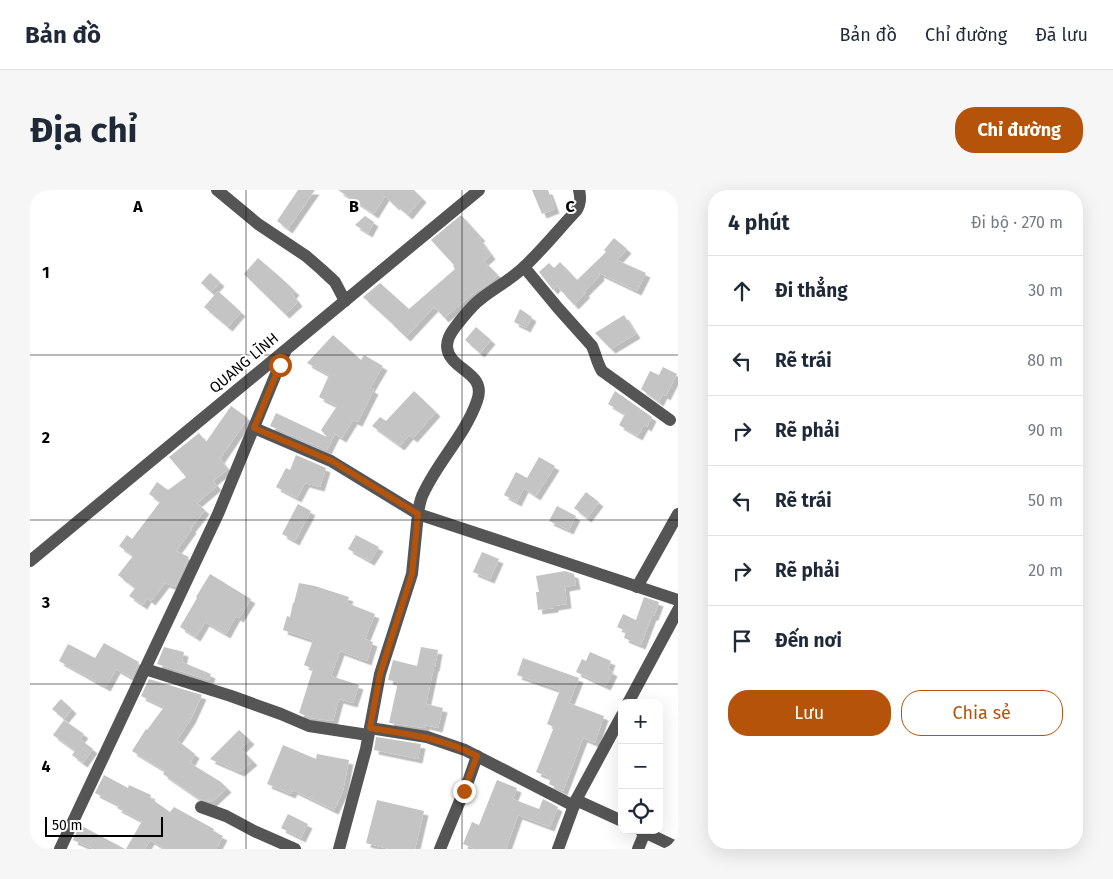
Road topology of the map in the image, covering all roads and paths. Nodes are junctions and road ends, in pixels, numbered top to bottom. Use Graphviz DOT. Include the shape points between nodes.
graph roads {
  1 [pos="217,190"];
  2 [pos="479,190"];
  3 [pos="579,190"];
  4 [pos="524,267"];
  5 [pos="345,301"];
  6 [pos="286,349"];
  7 [pos="670,420"];
  8 [pos="254,428"];
  9 [pos="418,514"];
  10 [pos="678,514"];
  11 [pos="30,561"];
  12 [pos="637,587"];
  13 [pos="678,600"];
  14 [pos="678,610"];
  15 [pos="145,669"];
  16 [pos="630,699"];
  17 [pos="618,722"];
  18 [pos="369,732"];
  19 [pos="477,756"];
  20 [pos="575,803"];
  21 [pos="201,807"];
  22 [pos="618,819"];
  23 [pos="642,834"];
  24 [pos="649,834"];
  25 [pos="62,848"];
  26 [pos="678,848"];
  27 [pos="295,849"];
  28 [pos="339,849"];
  29 [pos="440,849"];
  30 [pos="558,849"];
  31 [pos="638,849"];
  1 -- 5 [label="street" via="321,269 335,282"];
  2 -- 5 [label="street, QUANG LĨNH"];
  3 -- 4 [label="street" via="581,200 576,211"];
  4 -- 7 [label="street" via="592,346 602,371"];
  4 -- 9 [label="street" via="481,298 450,333 447,348 480,389 461,434 423,492"];
  5 -- 6 [label="street, QUANG LĨNH"];
  6 -- 8 [label="street"];
  6 -- 11 [label="street, QUANG LĨNH"];
  8 -- 9 [label="street" via="332,461"];
  8 -- 15 [label="street" via="218,514"];
  9 -- 12 [label="street"];
  9 -- 18 [label="street" via="412,574 380,674"];
  10 -- 12 [label="street"];
  12 -- 13 [label="street"];
  14 -- 16 [label="street"];
  15 -- 18 [label="street" via="231,696 310,726"];
  15 -- 25 [label="street"];
  17 -- 20 [label="street"];
  18 -- 19 [label="street" via="427,737"];
  18 -- 28 [label="street"];
  19 -- 20 [label="street"];
  19 -- 29 [label="street"];
  20 -- 22 [label="street"];
  20 -- 30 [label="street"];
  21 -- 27 [label="street"];
  23 -- 31 [label="street"];
  24 -- 26 [label="street"];
}
